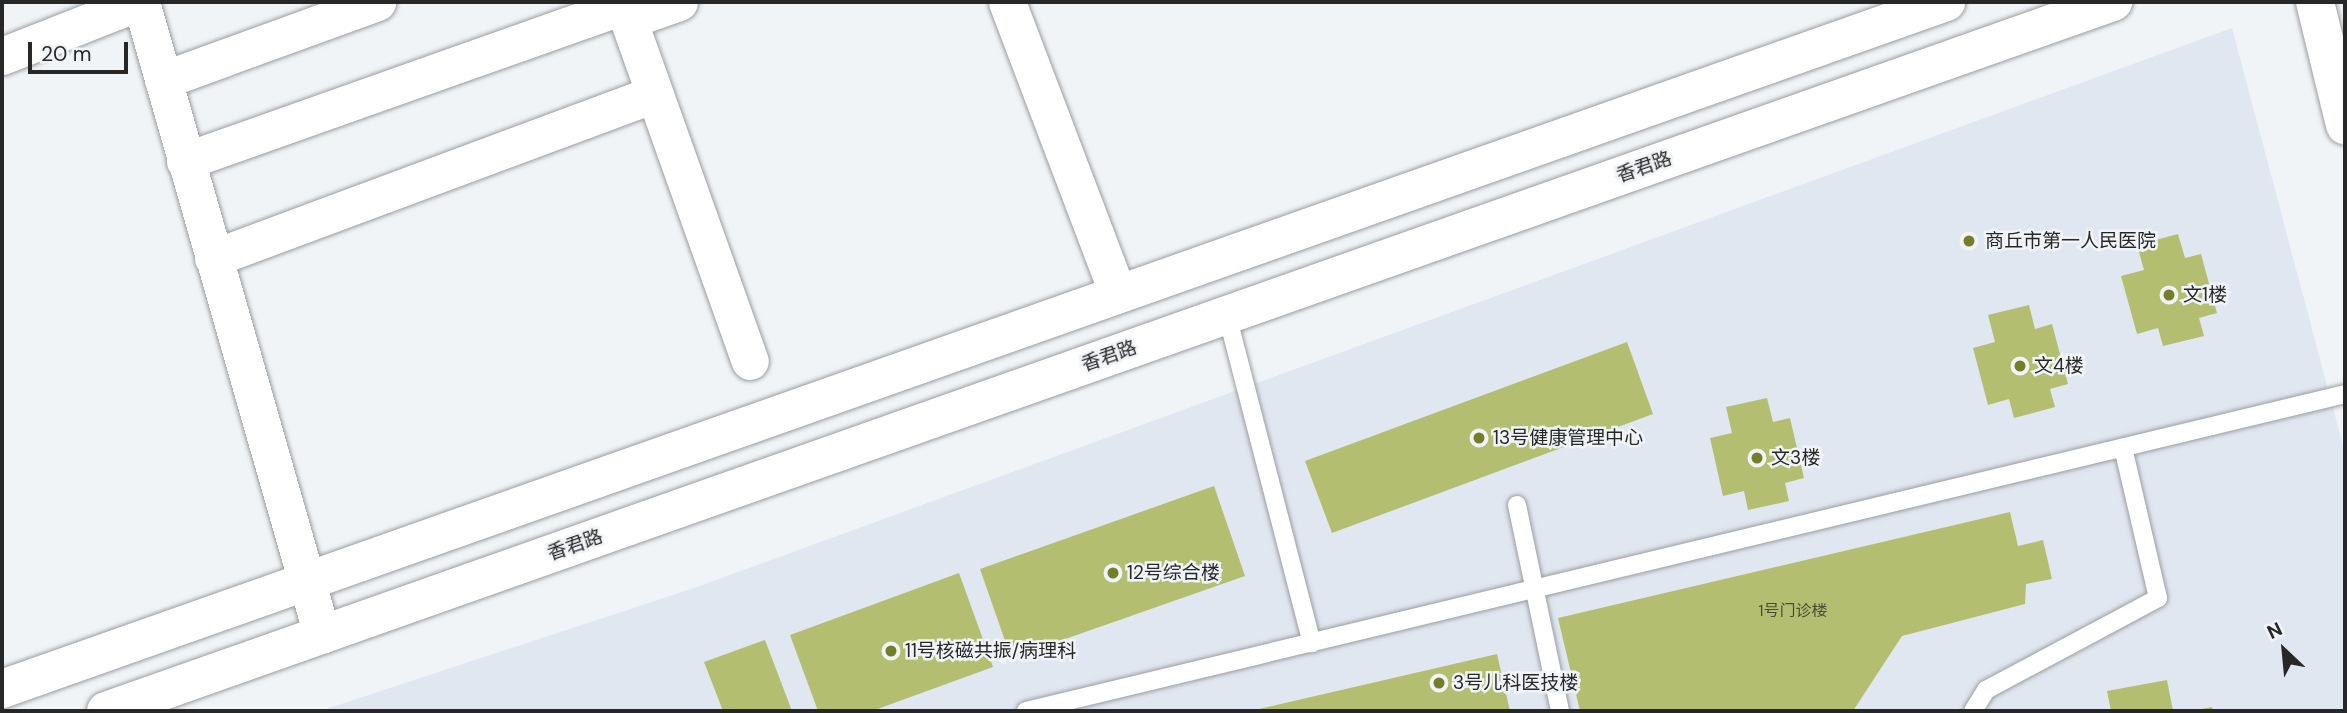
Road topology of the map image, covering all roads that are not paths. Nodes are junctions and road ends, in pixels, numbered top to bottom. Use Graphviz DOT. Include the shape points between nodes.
graph roads {
  1 [pos="140,2"];
  2 [pos="377,2"];
  3 [pos="679,2"];
  4 [pos="1007,2"];
  5 [pos="1947,2"];
  6 [pos="2113,2"];
  7 [pos="2315,2"];
  8 [pos="624,9"];
  9 [pos="2,56"];
  10 [pos="163,80"];
  11 [pos="655,94"];
  12 [pos="2345,125"];
  13 [pos="185,160"];
  14 [pos="212,258"];
  15 [pos="1118,294"];
  16 [pos="1227,315"];
  17 [pos="750,361"];
  18 [pos="2345,394"];
  19 [pos="2123,448"];
  20 [pos="1517,505"];
  21 [pos="303,582"];
  22 [pos="1534,590"];
  23 [pos="322,635"];
  24 [pos="1312,643"];
  25 [pos="2,689"];
  26 [pos="1986,690"];
  27 [pos="106,711"];
  28 [pos="1026,711"];
  29 [pos="1560,711"];
  30 [pos="1973,711"];
  31 [pos="1990,711"];
  1 -- 9 [label="street"];
  1 -- 10 [label="street"];
  2 -- 10 [label="street"];
  3 -- 8 [label="street"];
  4 -- 15 [label="street"];
  5 -- 15 [label="main road"];
  6 -- 16 [label="main road, 香君路"];
  7 -- 12 [label="main road"];
  8 -- 11 [label="street"];
  8 -- 13 [label="street"];
  10 -- 13 [label="street"];
  11 -- 14 [label="street"];
  11 -- 17 [label="street"];
  13 -- 14 [label="street"];
  14 -- 21 [label="street"];
  15 -- 21 [label="main road"];
  16 -- 23 [label="main road, 香君路"];
  16 -- 24 [label="lane"];
  18 -- 19 [label="lane"];
  19 -- 22 [label="lane"];
  19 -- 26 [label="lane" via="2158,598"];
  20 -- 22 [label="lane"];
  21 -- 23 [label="street"];
  21 -- 25 [label="main road"];
  22 -- 24 [label="lane"];
  22 -- 29 [label="lane"];
  23 -- 27 [label="main road, 香君路"];
  24 -- 28 [label="lane"];
  26 -- 30 [label="lane"];
  26 -- 31 [label="lane"];
}
